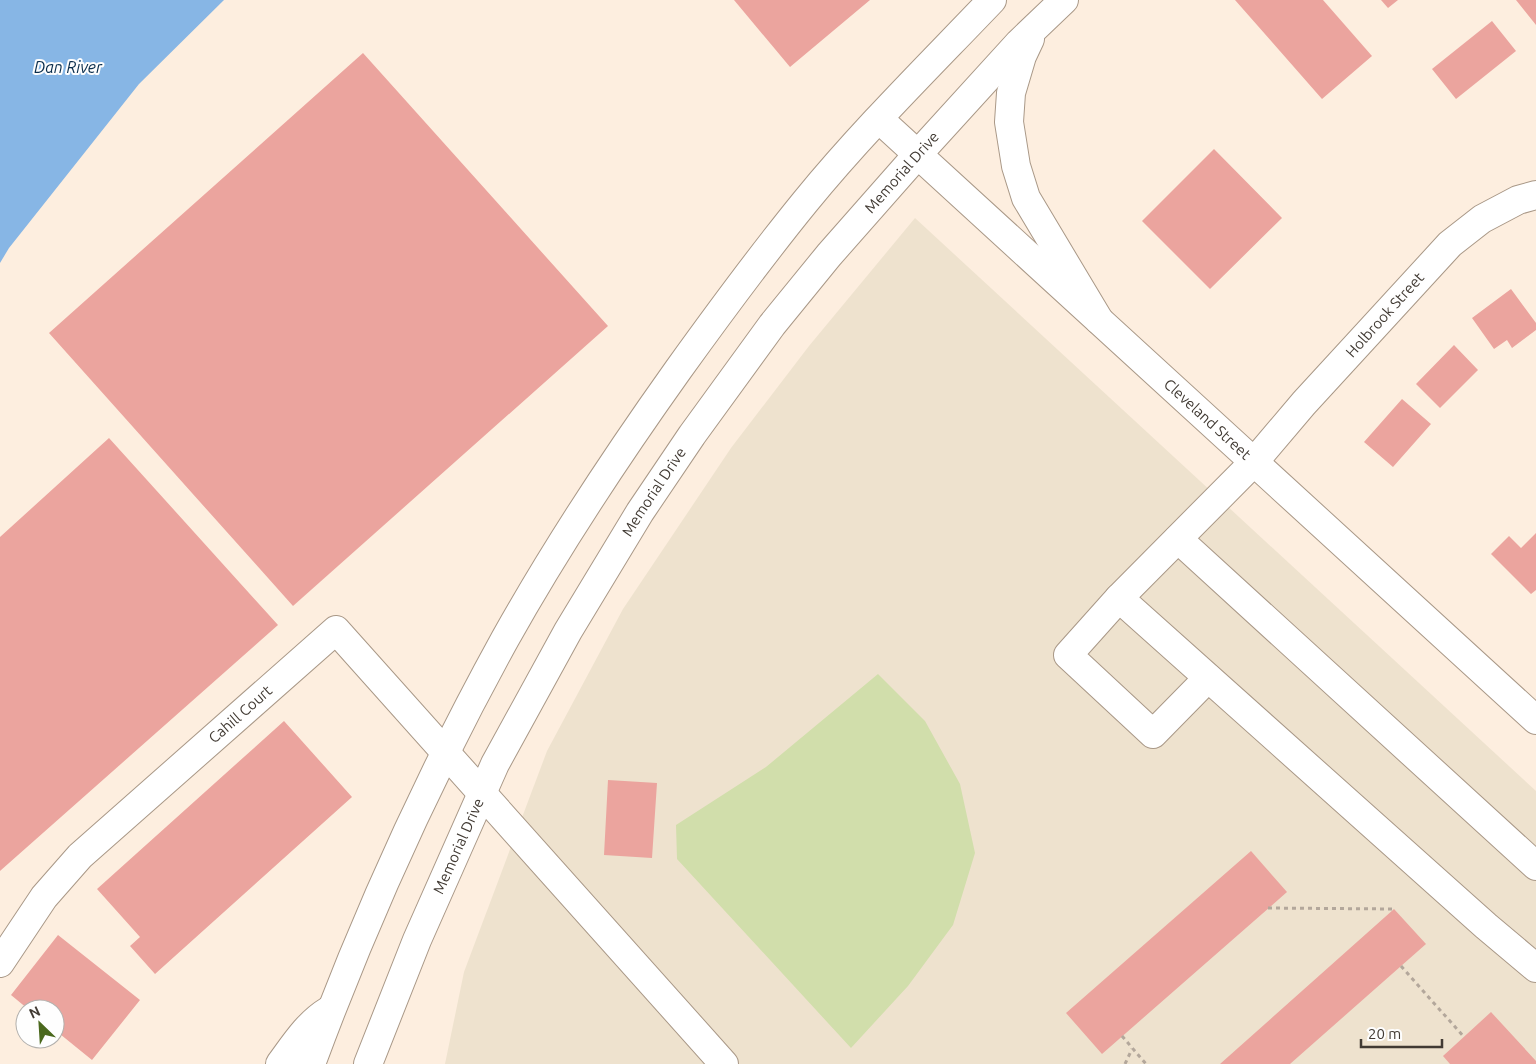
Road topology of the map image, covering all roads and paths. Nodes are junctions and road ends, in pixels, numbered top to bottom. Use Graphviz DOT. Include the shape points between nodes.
graph roads {
  1 [pos="992,0"];
  2 [pos="1064,0"];
  3 [pos="1038,25"];
  4 [pos="879,119"];
  5 [pos="918,154"];
  6 [pos="1536,195"];
  7 [pos="1098,320"];
  8 [pos="1254,462"];
  9 [pos="1178,539"];
  10 [pos="1119,598"];
  11 [pos="1208,678"];
  12 [pos="1533,710"];
  13 [pos="445,753"];
  14 [pos="482,794"];
  15 [pos="1536,866"];
  16 [pos="1268,908"];
  17 [pos="1394,909"];
  18 [pos="0,963"];
  19 [pos="1401,966"];
  20 [pos="1536,968"];
  21 [pos="332,1009"];
  22 [pos="1122,1036"];
  23 [pos="1464,1037"];
  24 [pos="1132,1048"];
  25 [pos="280,1064"];
  26 [pos="311,1064"];
  27 [pos="368,1064"];
  28 [pos="724,1064"];
  29 [pos="1125,1064"];
  30 [pos="1146,1064"];
  1 -- 4 [label="main road"];
  2 -- 3 [label="main road, Memorial Drive"];
  3 -- 5 [label="main road, Memorial Drive"];
  3 -- 7 [label="main road" via="1022,56 1011,93 1009,122 1016,166 1026,198"];
  4 -- 5 [label="main road, Cleveland Street"];
  4 -- 13 [label="main road" via="807,199 740,283 629,439 568,532 510,630"];
  5 -- 7 [label="main road, Cleveland Street"];
  5 -- 14 [label="main road, Memorial Drive" via="785,309 692,435 640,512 568,630"];
  6 -- 8 [label="main road, Holbrook Street" via="1518,200 1482,219 1450,244"];
  7 -- 8 [label="main road, Cleveland Street"];
  8 -- 9 [label="main road, Holbrook Street"];
  8 -- 12 [label="main road, Cleveland Street"];
  9 -- 10 [label="main road, Holbrook Street"];
  9 -- 15 [label="main road"];
  10 -- 11 [label="main road"];
  10 -- 11 [label="main road, Holbrook Street" via="1068,655 1153,734"];
  11 -- 20 [label="main road"];
  13 -- 14 [label="main road, Cahill Court"];
  13 -- 18 [label="main road, Cahill Court" via="336,630 80,856 44,896"];
  13 -- 21 [label="main road"];
  14 -- 27 [label="main road, Memorial Drive" via="417,940"];
  14 -- 28 [label="main road, Cahill Court"];
  16 -- 17 [label="path"];
  19 -- 23 [label="path"];
  21 -- 25 [label="main road" via="320,1016"];
  21 -- 26 [label="main road"];
  22 -- 24 [label="path"];
  24 -- 29 [label="path"];
  24 -- 30 [label="path"];
}
